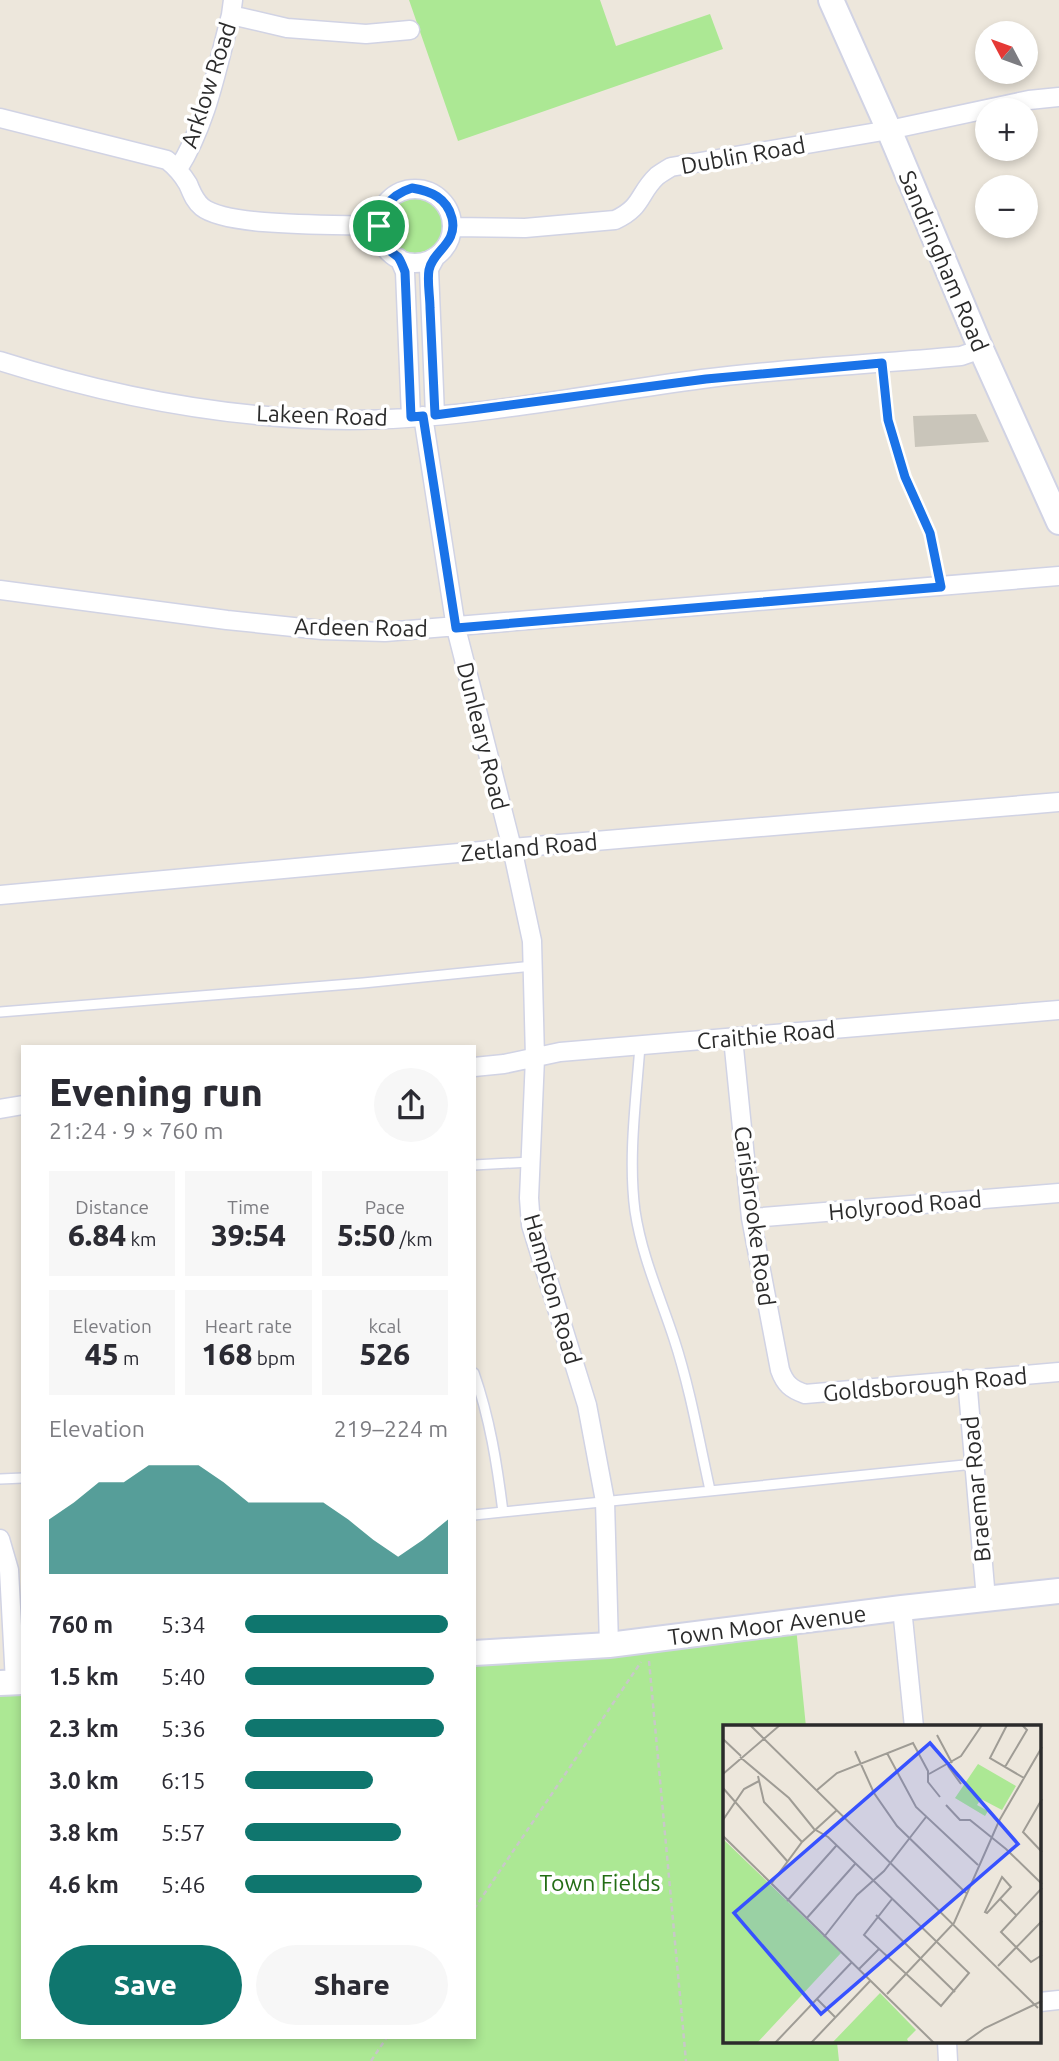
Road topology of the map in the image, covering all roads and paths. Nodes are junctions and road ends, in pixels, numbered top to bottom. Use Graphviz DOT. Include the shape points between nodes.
graph roads {
  1 [pos="831,0"];
  2 [pos="232,8"];
  3 [pos="410,30"];
  4 [pos="1059,97"];
  5 [pos="0,118"];
  6 [pos="889,130"];
  7 [pos="178,169"];
  8 [pos="379,226"];
  9 [pos="452,227"];
  10 [pos="436,256"];
  11 [pos="399,258"];
  12 [pos="981,349"];
  13 [pos="0,361"];
  14 [pos="882,363"];
  15 [pos="423,416"];
  16 [pos="1059,522"];
  17 [pos="1059,576"];
  18 [pos="941,587"];
  19 [pos="0,590"];
  20 [pos="456,628"];
  21 [pos="1059,802"];
  22 [pos="512,848"];
  23 [pos="0,895"];
  24 [pos="533,966"];
  25 [pos="1059,1010"];
  26 [pos="0,1012"];
  27 [pos="733,1038"];
  28 [pos="640,1046"];
  29 [pos="535,1058"];
  30 [pos="476,1067"];
  31 [pos="21,1105"];
  32 [pos="0,1109"];
  33 [pos="531,1162"];
  34 [pos="476,1164"];
  35 [pos="1059,1193"];
  36 [pos="751,1218"];
  37 [pos="1059,1372"];
  38 [pos="476,1379"];
  39 [pos="967,1379"];
  40 [pos="792,1390"];
  41 [pos="974,1464"];
  42 [pos="21,1478"];
  43 [pos="0,1479"];
  44 [pos="710,1490"];
  45 [pos="605,1501"];
  46 [pos="503,1512"];
  47 [pos="476,1515"];
  48 [pos="0,1539"];
  49 [pos="1059,1591"];
  50 [pos="986,1599"];
  51 [pos="902,1608"];
  52 [pos="609,1644"];
  53 [pos="648,1651"];
  54 [pos="476,1653"];
  55 [pos="641,1662"];
  56 [pos="13,1682"];
  57 [pos="914,1725"];
  58 [pos="476,1906"];
  59 [pos="386,2039"];
  60 [pos="371,2061"];
  61 [pos="686,2061"];
  1 -- 6 [label="street, Sandringham Road"];
  2 -- 3 [label="street" via="287,28 366,34"];
  2 -- 7 [label="street, Arklow Road" via="200,126"];
  4 -- 6 [label="street, Dublin Road"];
  5 -- 7 [label="street" via="159,156"];
  6 -- 9 [label="street, Dublin Road" via="671,167 657,176 638,205 615,220 525,228"];
  6 -- 12 [label="street, Sandringham Road"];
  7 -- 8 [label="street" via="194,198 222,216"];
  8 -- 9 [label="street" via="391,197 412,188 438,196 452,218"];
  8 -- 11 [label="street" via="383,244"];
  9 -- 10 [label="street" via="447,245"];
  10 -- 11 [label="street" via="413,263"];
  10 -- 15 [label="street, Dunleary Road" via="429,269"];
  11 -- 15 [label="street, Dunleary Road" via="405,272"];
  12 -- 14 [label="street, Lakeen Road" via="961,356"];
  12 -- 16 [label="street, Sandringham Road"];
  13 -- 15 [label="street, Lakeen Road" via="101,390 213,411 312,419"];
  14 -- 15 [label="street, Lakeen Road" via="706,379"];
  14 -- 18 [label="lane" via="888,420 905,477 930,533"];
  15 -- 20 [label="street, Dunleary Road"];
  17 -- 18 [label="street, Ardeen Road"];
  18 -- 20 [label="street, Ardeen Road"];
  19 -- 20 [label="street, Ardeen Road" via="322,630"];
  20 -- 22 [label="street, Dunleary Road"];
  21 -- 22 [label="street, Zetland Road"];
  22 -- 23 [label="street, Zetland Road"];
  22 -- 24 [label="street, Hampton Road"];
  24 -- 26 [label="lane"];
  24 -- 29 [label="street, Hampton Road"];
  25 -- 27 [label="street, Craithie Road"];
  27 -- 28 [label="street, Craithie Road"];
  27 -- 36 [label="street, Carisbrooke Road"];
  28 -- 29 [label="street, Craithie Road"];
  28 -- 44 [label="lane" via="635,1208 647,1267 692,1407"];
  29 -- 30 [label="street, Craithie Road"];
  29 -- 33 [label="street, Hampton Road"];
  31 -- 32 [label="street"];
  33 -- 34 [label="lane"];
  33 -- 45 [label="street, Hampton Road" via="531,1225 587,1405"];
  35 -- 36 [label="street, Holyrood Road"];
  36 -- 40 [label="street, Carisbrooke Road" via="780,1370"];
  37 -- 39 [label="street, Goldsborough Road"];
  38 -- 46 [label="lane" via="496,1452"];
  39 -- 40 [label="street, Goldsborough Road" via="805,1394"];
  39 -- 41 [label="street, Braemar Road"];
  41 -- 44 [label="lane"];
  41 -- 50 [label="street, Braemar Road"];
  42 -- 43 [label="lane"];
  44 -- 45 [label="lane"];
  45 -- 46 [label="lane"];
  45 -- 52 [label="street, Hampton Road"];
  46 -- 47 [label="lane"];
  48 -- 56 [label="street" via="9,1570"];
  49 -- 50 [label="street, Town Moor Avenue"];
  50 -- 51 [label="street, Town Moor Avenue"];
  51 -- 52 [label="street, Town Moor Avenue"];
  51 -- 57 [label="street"];
  52 -- 54 [label="street, Town Moor Avenue"];
  53 -- 61 [label="path"];
  55 -- 58 [label="path"];
  59 -- 60 [label="path"];
}
